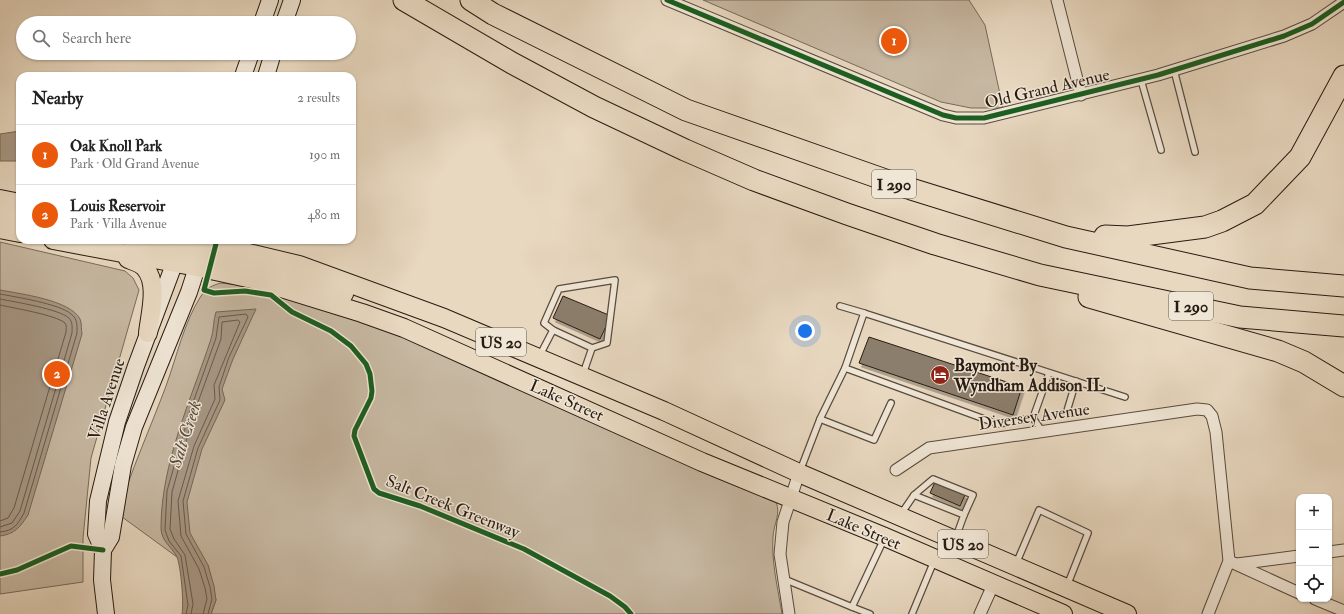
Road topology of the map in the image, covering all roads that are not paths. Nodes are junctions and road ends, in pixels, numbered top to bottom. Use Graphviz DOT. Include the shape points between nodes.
graph roads {
  1 [pos="270,0"];
  2 [pos="292,0"];
  3 [pos="404,0"];
  4 [pos="471,0"];
  5 [pos="667,0"];
  6 [pos="1057,0"];
  7 [pos="1344,2"];
  8 [pos="264,16"];
  9 [pos="286,16"];
  10 [pos="249,60"];
  11 [pos="272,60"];
  12 [pos="1174,70"];
  13 [pos="244,72"];
  14 [pos="267,72"];
  15 [pos="1344,76"];
  16 [pos="1141,80"];
  17 [pos="1081,95"];
  18 [pos="1161,150"];
  19 [pos="1195,152"];
  20 [pos="0,199"];
  21 [pos="16,202"];
  22 [pos="0,216"];
  23 [pos="16,218"];
  24 [pos="0,229"];
  25 [pos="16,232"];
  26 [pos="1055,233"];
  27 [pos="73,244"];
  28 [pos="156,244"];
  29 [pos="244,244"];
  30 [pos="99,249"];
  31 [pos="192,250"];
  32 [pos="261,255"];
  33 [pos="1040,274"];
  34 [pos="1344,286"];
  35 [pos="840,306"];
  36 [pos="864,313"];
  37 [pos="444,318"];
  38 [pos="1344,326"];
  39 [pos="553,330"];
  40 [pos="148,333"];
  41 [pos="592,348"];
  42 [pos="538,358"];
  43 [pos="845,368"];
  44 [pos="1049,373"];
  45 [pos="582,376"];
  46 [pos="1076,381"];
  47 [pos="1344,386"];
  48 [pos="1125,397"];
  49 [pos="570,402"];
  50 [pos="891,403"];
  51 [pos="1067,411"];
  52 [pos="1033,418"];
  53 [pos="820,419"];
  54 [pos="1042,432"];
  55 [pos="896,470"];
  56 [pos="799,473"];
  57 [pos="914,495"];
  58 [pos="790,498"];
  59 [pos="964,515"];
  60 [pos="900,516"];
  61 [pos="885,537"];
  62 [pos="954,541"];
  63 [pos="102,550"];
  64 [pos="1344,550"];
  65 [pos="1332,552"];
  66 [pos="1296,556"];
  67 [pos="935,559"];
  68 [pos="1233,563"];
  69 [pos="1015,566"];
  70 [pos="784,579"];
  71 [pos="993,585"];
  72 [pos="1066,588"];
  73 [pos="1296,592"];
  74 [pos="1322,602"];
  75 [pos="852,607"];
  76 [pos="1344,611"];
  77 [pos="1060,613"];
  78 [pos="106,614"];
  79 [pos="789,614"];
  80 [pos="870,614"];
  81 [pos="912,614"];
  82 [pos="980,614"];
  83 [pos="1127,614"];
  84 [pos="1208,614"];
  1 -- 8 [label="main road"];
  2 -- 9 [label="main road"];
  3 -- 33 [label="highway, I 290" via="518,67 594,107 754,180 934,244"];
  4 -- 26 [label="highway, I 290" via="493,14 686,110 911,189"];
  5 -- 17 [label="street, Old Grand Avenue" via="943,115 956,118 995,117"];
  6 -- 17 [label="street"];
  7 -- 12 [label="street, Old Grand Avenue" via="1312,24 1284,36"];
  10 -- 13 [label="main road"];
  11 -- 14 [label="main road"];
  12 -- 16 [label="street, Old Grand Avenue"];
  12 -- 19 [label="lane"];
  15 -- 26 [label="highway" via="1300,157 1255,204 1205,227 1128,237"];
  16 -- 17 [label="street, Old Grand Avenue"];
  16 -- 18 [label="lane"];
  20 -- 21 [label="main road"];
  22 -- 23 [label="main road"];
  24 -- 25 [label="main road"];
  26 -- 34 [label="highway, I 290" via="1250,278"];
  27 -- 30 [label="main road, Lake Street / US 20"];
  28 -- 31 [label="main road"];
  29 -- 32 [label="main road"];
  30 -- 31 [label="main road, Lake Street / US 20"];
  30 -- 40 [label="main road" via="131,260 144,266 147,271 152,291"];
  31 -- 32 [label="main road, Lake Street / US 20"];
  31 -- 37 [label="main road" via="297,279 411,316"];
  31 -- 40 [label="main road, Villa Avenue"];
  31 -- 49 [label="main road, Lake Street / US 20" via="252,279 404,328"];
  31 -- 63 [label="main road, Villa Avenue" via="189,292 134,427 123,465 110,537"];
  32 -- 37 [label="main road, Lake Street / US 20" via="299,265"];
  33 -- 38 [label="highway, I 290" via="1240,316"];
  33 -- 47 [label="highway" via="1084,296 1278,351 1304,362"];
  35 -- 36 [label="lane"];
  36 -- 43 [label="lane"];
  36 -- 44 [label="lane"];
  37 -- 42 [label="main road, Lake Street / US 20"];
  39 -- 41 [label="lane"];
  39 -- 41 [label="lane" via="544,323 559,289 615,280 607,343"];
  39 -- 42 [label="lane"];
  40 -- 63 [label="main road, Villa Avenue" via="117,422 103,477 98,501 96,534"];
  41 -- 45 [label="lane"];
  42 -- 45 [label="main road, Lake Street / US 20"];
  43 -- 52 [label="lane" via="998,424"];
  43 -- 53 [label="lane"];
  44 -- 46 [label="lane"];
  44 -- 52 [label="lane"];
  45 -- 49 [label="main road"];
  45 -- 56 [label="main road, Lake Street / US 20" via="664,410"];
  46 -- 48 [label="lane"];
  46 -- 51 [label="lane"];
  49 -- 58 [label="main road, Lake Street / US 20" via="702,462"];
  50 -- 53 [label="lane" via="874,440"];
  52 -- 54 [label="lane"];
  53 -- 56 [label="lane"];
  54 -- 55 [label="street, Diversey Avenue" via="929,448"];
  54 -- 68 [label="street, Diversey Avenue" via="1197,409 1207,410 1212,416 1216,432"];
  56 -- 58 [label="street"];
  56 -- 60 [label="main road, Lake Street / US 20"];
  57 -- 59 [label="lane"];
  57 -- 59 [label="lane" via="933,479 973,495"];
  57 -- 60 [label="lane"];
  58 -- 61 [label="main road, Lake Street / US 20"];
  58 -- 70 [label="street" via="783,522 781,546"];
  59 -- 62 [label="lane"];
  60 -- 62 [label="main road, Lake Street / US 20"];
  61 -- 67 [label="main road, Lake Street / US 20"];
  61 -- 75 [label="lane"];
  62 -- 69 [label="main road, Lake Street / US 20"];
  63 -- 78 [label="main road, Villa Avenue"];
  64 -- 65 [label="street"];
  66 -- 68 [label="street"];
  67 -- 71 [label="main road, Lake Street / US 20"];
  67 -- 81 [label="lane"];
  68 -- 73 [label="street"];
  68 -- 84 [label="street"];
  69 -- 72 [label="main road, Lake Street / US 20"];
  69 -- 72 [label="lane" via="1039,510 1088,533"];
  70 -- 75 [label="lane"];
  70 -- 79 [label="street"];
  71 -- 77 [label="main road, Lake Street / US 20"];
  71 -- 82 [label="street"];
  72 -- 83 [label="main road, Lake Street / US 20"];
  74 -- 76 [label="street"];
  75 -- 80 [label="lane"];
}
